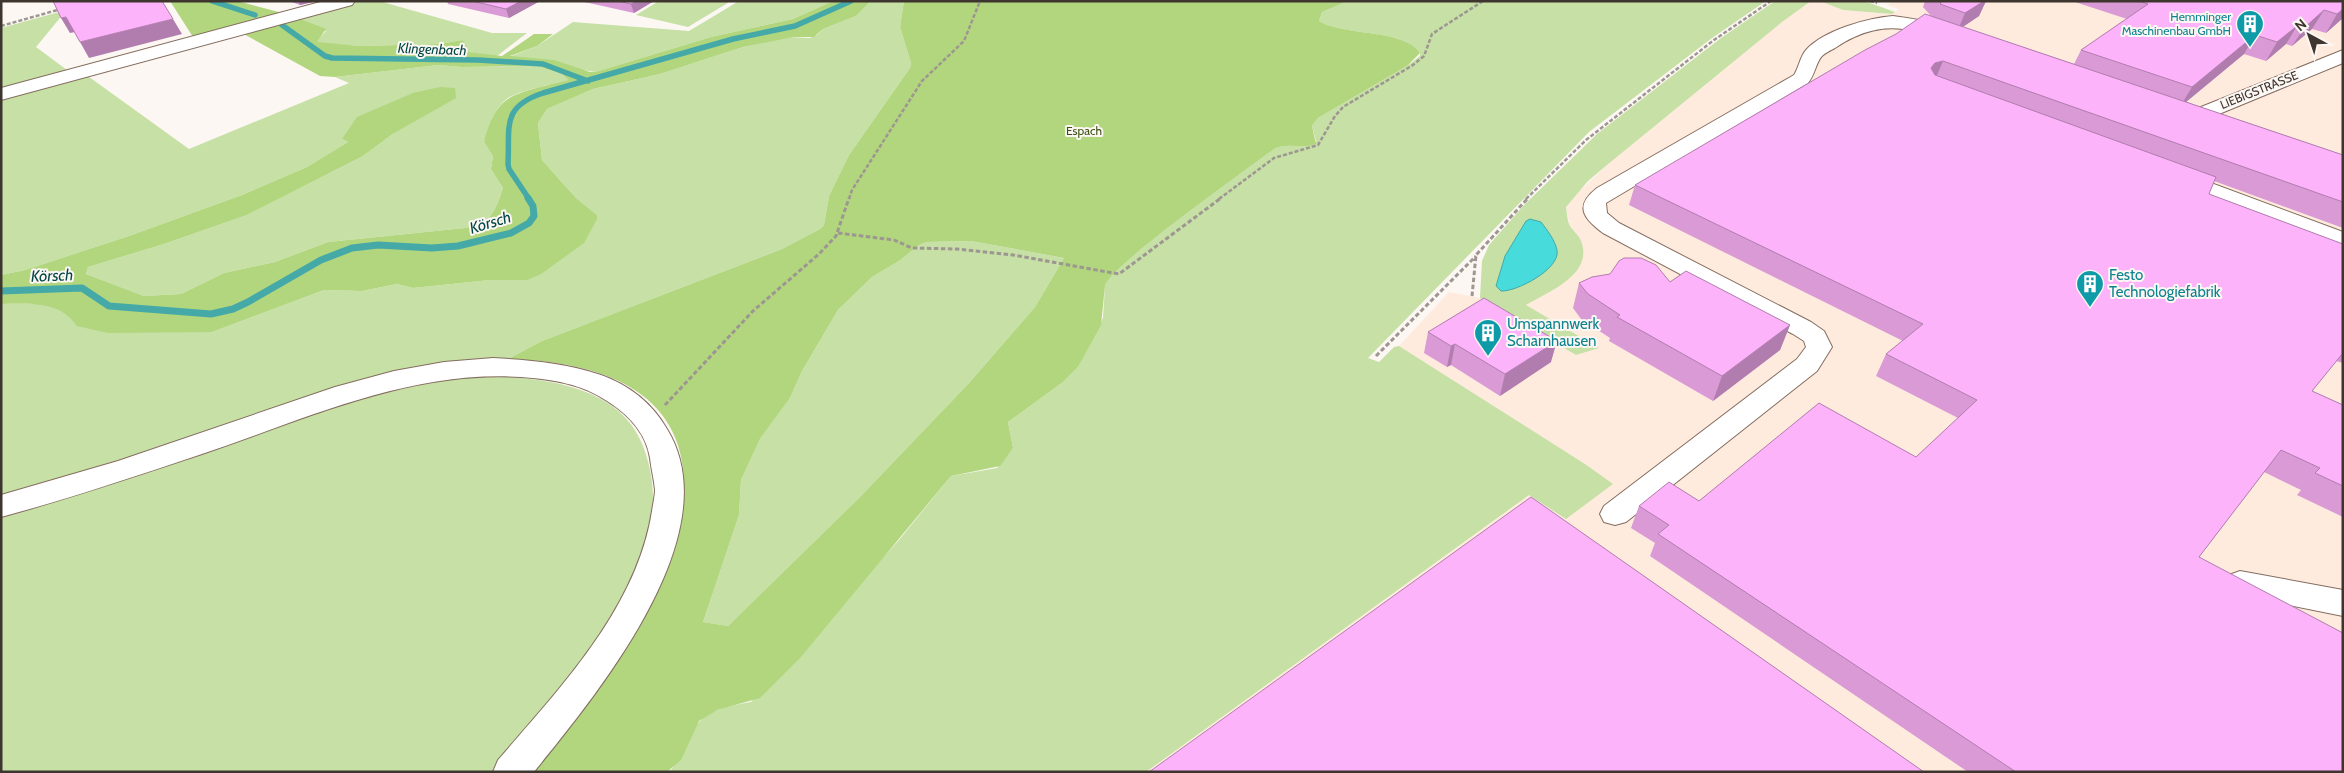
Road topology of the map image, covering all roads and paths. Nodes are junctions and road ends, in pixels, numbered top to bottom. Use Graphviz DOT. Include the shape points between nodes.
graph roads {
  1 [pos="346,1"];
  2 [pos="980,1"];
  3 [pos="1483,1"];
  4 [pos="1771,1"];
  5 [pos="1870,1"];
  6 [pos="1881,4"];
  7 [pos="66,8"];
  8 [pos="1,26"];
  9 [pos="1967,41"];
  10 [pos="2343,56"];
  11 [pos="1,94"];
  12 [pos="2252,135"];
  13 [pos="2156,170"];
  14 [pos="838,233"];
  15 [pos="2343,240"];
  16 [pos="1476,255"];
  17 [pos="1472,296"];
  18 [pos="1376,356"];
  19 [pos="645,417"];
  20 [pos="1,506"];
  21 [pos="1615,514"];
  22 [pos="2240,584"];
  23 [pos="2343,603"];
  24 [pos="511,772"];
  1 -- 11 [label="main road"];
  2 -- 14 [label="path" via="964,42 922,81 852,190"];
  3 -- 14 [label="path" via="1432,34 1425,56 1416,63 1340,110 1316,146 1274,158 1119,274 1013,255 912,248 894,240"];
  4 -- 16 [label="path" via="1600,127 1530,195"];
  5 -- 6 [label="path"];
  7 -- 8 [label="path"];
  9 -- 21 [label="main road" via="1907,22 1886,21 1863,26 1814,53 1801,79 1605,192 1595,201 1594,212 1606,224 1802,328 1815,337 1819,347 1807,365"];
  10 -- 12 [label="main road, LIEBIGSTRASSE" via="2208,112 2206,119"];
  13 -- 15 [label="main road"];
  14 -- 19 [label="path" via="753,311 666,405"];
  16 -- 17 [label="path"];
  16 -- 18 [label="path"];
  19 -- 20 [label="main road" via="609,389 568,374 514,367 438,372 354,392 126,469"];
  19 -- 24 [label="main road" via="663,451 669,484 667,517 657,554 632,609 606,650 555,720"];
  22 -- 23 [label="main road"];
}
